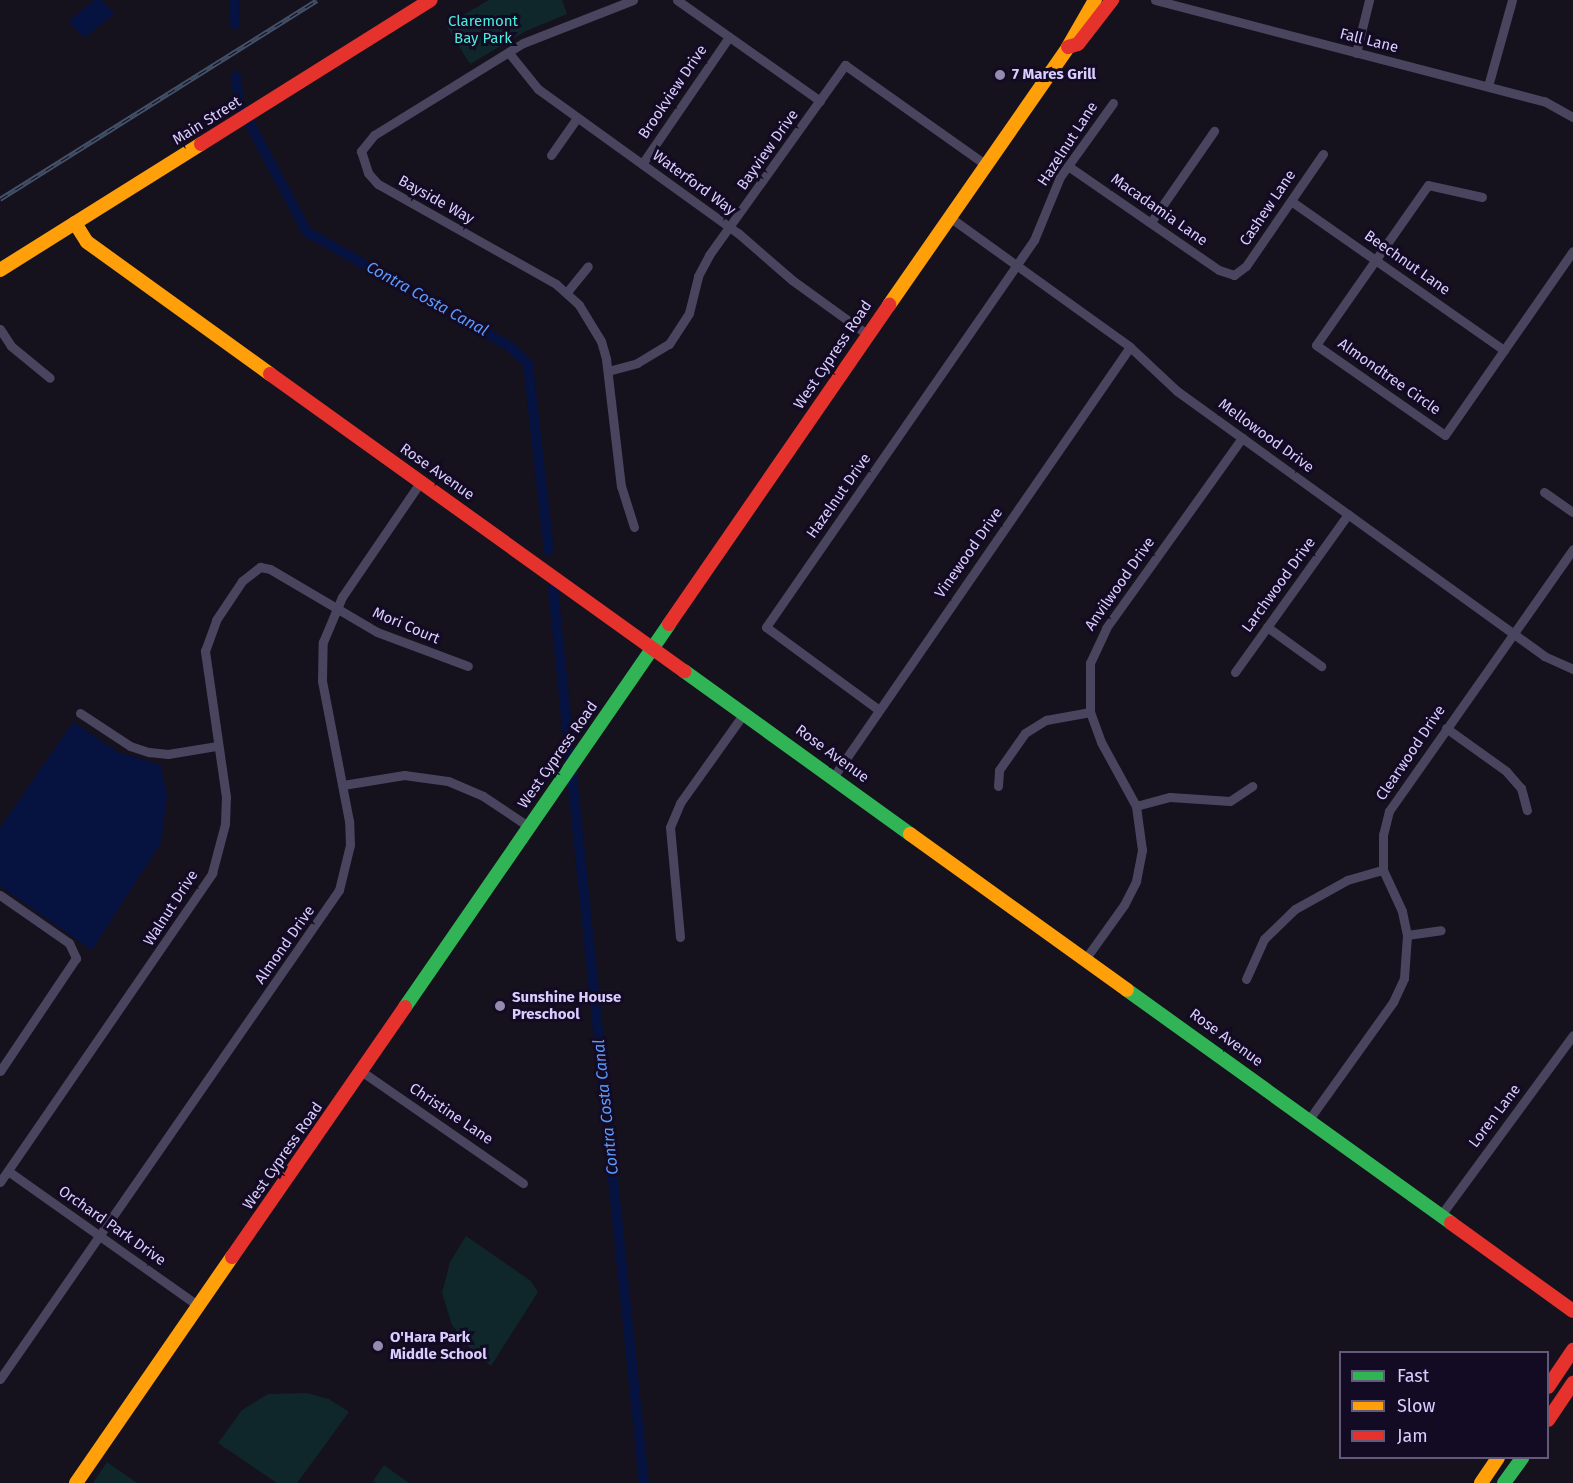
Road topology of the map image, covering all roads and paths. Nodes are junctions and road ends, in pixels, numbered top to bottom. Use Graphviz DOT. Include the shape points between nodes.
graph roads {
  1 [pos="431,0"];
  2 [pos="633,0"];
  3 [pos="677,0"];
  4 [pos="1095,0"];
  5 [pos="1112,0"];
  6 [pos="1155,0"];
  7 [pos="1369,0"];
  8 [pos="1512,0"];
  9 [pos="729,37"];
  10 [pos="1068,47"];
  11 [pos="509,53"];
  12 [pos="1356,53"];
  13 [pos="1488,86"];
  14 [pos="820,101"];
  15 [pos="1113,103"];
  16 [pos="1573,117"];
  17 [pos="577,118"];
  18 [pos="1214,130"];
  19 [pos="1323,154"];
  20 [pos="551,155"];
  21 [pos="642,164"];
  22 [pos="986,165"];
  23 [pos="1068,166"];
  24 [pos="1482,197"];
  25 [pos="1291,201"];
  26 [pos="948,216"];
  27 [pos="1151,222"];
  28 [pos="75,223"];
  29 [pos="730,227"];
  30 [pos="1573,251"];
  31 [pos="1376,260"];
  32 [pos="588,266"];
  33 [pos="1017,266"];
  34 [pos="0,270"];
  35 [pos="1234,275"];
  36 [pos="567,292"];
  37 [pos="0,329"];
  38 [pos="867,334"];
  39 [pos="1130,347"];
  40 [pos="1504,350"];
  41 [pos="608,371"];
  42 [pos="50,378"];
  43 [pos="1242,438"];
  44 [pos="421,481"];
  45 [pos="1544,492"];
  46 [pos="1573,512"];
  47 [pos="1348,514"];
  48 [pos="634,527"];
  49 [pos="1573,549"];
  50 [pos="335,609"];
  51 [pos="1267,627"];
  52 [pos="1513,634"];
  53 [pos="653,647"];
  54 [pos="468,666"];
  55 [pos="1321,666"];
  56 [pos="1573,669"];
  57 [pos="1235,672"];
  58 [pos="879,710"];
  59 [pos="745,712"];
  60 [pos="1090,712"];
  61 [pos="81,713"];
  62 [pos="1446,728"];
  63 [pos="217,746"];
  64 [pos="834,776"];
  65 [pos="343,785"];
  66 [pos="998,786"];
  67 [pos="1252,786"];
  68 [pos="1136,806"];
  69 [pos="1527,810"];
  70 [pos="528,826"];
  71 [pos="1383,870"];
  72 [pos="0,895"];
  73 [pos="1441,930"];
  74 [pos="1407,935"];
  75 [pos="680,936"];
  76 [pos="1086,958"];
  77 [pos="1246,979"];
  78 [pos="1573,1035"];
  79 [pos="0,1071"];
  80 [pos="361,1071"];
  81 [pos="1310,1118"];
  82 [pos="8,1171"];
  83 [pos="0,1182"];
  84 [pos="523,1183"];
  85 [pos="1442,1215"];
  86 [pos="99,1236"];
  87 [pos="200,1306"];
  88 [pos="1573,1311"];
  89 [pos="1573,1350"];
  90 [pos="0,1379"];
  91 [pos="1573,1383"];
  92 [pos="1549,1386"];
  93 [pos="1549,1419"];
  94 [pos="1497,1459"];
  95 [pos="1521,1459"];
  96 [pos="76,1483"];
  97 [pos="1481,1483"];
  98 [pos="1504,1483"];
  1 -- 28 [label="street, Main Street"];
  2 -- 11 [label="street, Bayside Way" via="547,32"];
  3 -- 9 [label="street"];
  4 -- 10 [label="street, West Cypress Road"];
  5 -- 10 [label="street, West Cypress Road" via="1078,44"];
  6 -- 12 [label="street, Fall Lane"];
  7 -- 12 [label="street"];
  8 -- 13 [label="street"];
  9 -- 14 [label="street"];
  9 -- 21 [label="street, Brookview Drive"];
  10 -- 22 [label="street, West Cypress Road"];
  11 -- 17 [label="street, Waterford Way" via="538,88"];
  11 -- 36 [label="street, Bayside Way" via="374,135 364,143 362,160 378,184 395,195"];
  12 -- 13 [label="street, Fall Lane"];
  13 -- 16 [label="street, Fall Lane" via="1544,101"];
  14 -- 22 [label="street, Bayview Drive" via="847,65"];
  14 -- 29 [label="street, Bayview Drive"];
  15 -- 23 [label="street, Hazelnut Lane"];
  17 -- 20 [label="street"];
  17 -- 21 [label="street, Waterford Way"];
  18 -- 27 [label="street"];
  19 -- 25 [label="street, Cashew Lane"];
  21 -- 29 [label="street, Waterford Way"];
  22 -- 26 [label="street, West Cypress Road"];
  23 -- 27 [label="street, Macadamia Lane"];
  23 -- 33 [label="street, Hazelnut Lane" via="1034,240"];
  24 -- 31 [label="street" via="1428,185"];
  25 -- 31 [label="street, Beechnut Lane"];
  25 -- 35 [label="street, Cashew Lane" via="1246,267"];
  26 -- 33 [label="street, Mellowood Drive"];
  26 -- 38 [label="street, West Cypress Road"];
  27 -- 35 [label="street, Macadamia Lane" via="1219,270"];
  28 -- 34 [label="street, Main Street"];
  28 -- 44 [label="street, Rose Avenue" via="87,242"];
  29 -- 38 [label="street, Waterford Way" via="792,280"];
  29 -- 41 [label="street, Bayview Drive" via="698,276 689,313 669,344 637,363"];
  30 -- 40 [label="street"];
  31 -- 40 [label="street, Beechnut Lane"];
  31 -- 40 [label="street, Almondtree Circle" via="1316,345 1445,435"];
  32 -- 36 [label="street"];
  33 -- 39 [label="street, Mellowood Drive"];
  33 -- 58 [label="street, Hazelnut Drive" via="766,627"];
  36 -- 41 [label="street, Bayside Way" via="596,331"];
  37 -- 42 [label="street" via="11,346"];
  38 -- 53 [label="street, West Cypress Road"];
  39 -- 43 [label="street, Mellowood Drive" via="1177,390"];
  39 -- 58 [label="street, Vinewood Drive"];
  41 -- 48 [label="street, Bayside Way" via="621,486"];
  43 -- 47 [label="street, Mellowood Drive"];
  43 -- 60 [label="street, Anvilwood Drive" via="1106,628 1090,663"];
  44 -- 50 [label="street, Almond Drive"];
  44 -- 53 [label="street, Rose Avenue"];
  45 -- 46 [label="street"];
  47 -- 51 [label="street, Larchwood Drive"];
  47 -- 52 [label="street, Mellowood Drive"];
  49 -- 52 [label="street, Clearwood Drive"];
  50 -- 54 [label="street, Mori Court" via="396,641"];
  50 -- 63 [label="street, Walnut Drive" via="270,569 260,567 242,581 216,620 205,651"];
  50 -- 65 [label="street, Almond Drive" via="323,642 322,681"];
  51 -- 55 [label="street"];
  51 -- 57 [label="street, Larchwood Drive"];
  52 -- 56 [label="street, Mellowood Drive" via="1544,656"];
  52 -- 62 [label="street, Clearwood Drive"];
  53 -- 59 [label="street, Rose Avenue"];
  53 -- 70 [label="street, West Cypress Road"];
  58 -- 64 [label="street, Vinewood Drive"];
  59 -- 64 [label="street, Rose Avenue"];
  59 -- 75 [label="street" via="680,803 670,827"];
  60 -- 66 [label="street" via="1046,720 1025,734 999,770"];
  60 -- 68 [label="street, Anvilwood Drive" via="1101,742"];
  61 -- 63 [label="street" via="130,746 148,752 168,754"];
  62 -- 69 [label="street" via="1506,771 1521,788"];
  62 -- 71 [label="street, Clearwood Drive" via="1389,811 1383,835"];
  63 -- 82 [label="street, Walnut Drive" via="226,797 225,824 212,873"];
  64 -- 76 [label="street, Rose Avenue"];
  65 -- 70 [label="street" via="404,775 448,781 483,796"];
  65 -- 86 [label="street, Almond Drive" via="350,845 339,890"];
  67 -- 68 [label="street" via="1230,801 1170,797"];
  68 -- 76 [label="street, Anvilwood Drive" via="1142,850 1136,881 1124,905"];
  70 -- 80 [label="street, West Cypress Road"];
  71 -- 74 [label="street, Clearwood Drive" via="1402,911"];
  71 -- 77 [label="street" via="1347,880 1295,909 1264,939"];
  72 -- 79 [label="street" via="69,944 76,958"];
  73 -- 74 [label="street"];
  74 -- 81 [label="street, Clearwood Drive" via="1404,978 1393,1002"];
  76 -- 81 [label="street, Rose Avenue"];
  78 -- 85 [label="street, Loren Lane"];
  80 -- 84 [label="street, Christine Lane"];
  80 -- 87 [label="street, West Cypress Road"];
  81 -- 85 [label="street, Rose Avenue"];
  82 -- 83 [label="street, Walnut Drive"];
  82 -- 86 [label="street, Orchard Park Drive"];
  85 -- 88 [label="street, Rose Avenue"];
  86 -- 87 [label="street, Orchard Park Drive"];
  86 -- 90 [label="street, Almond Drive"];
  87 -- 96 [label="street, West Cypress Road"];
  89 -- 92 [label="street"];
  91 -- 93 [label="street"];
  94 -- 97 [label="street"];
  95 -- 98 [label="street"];
}
